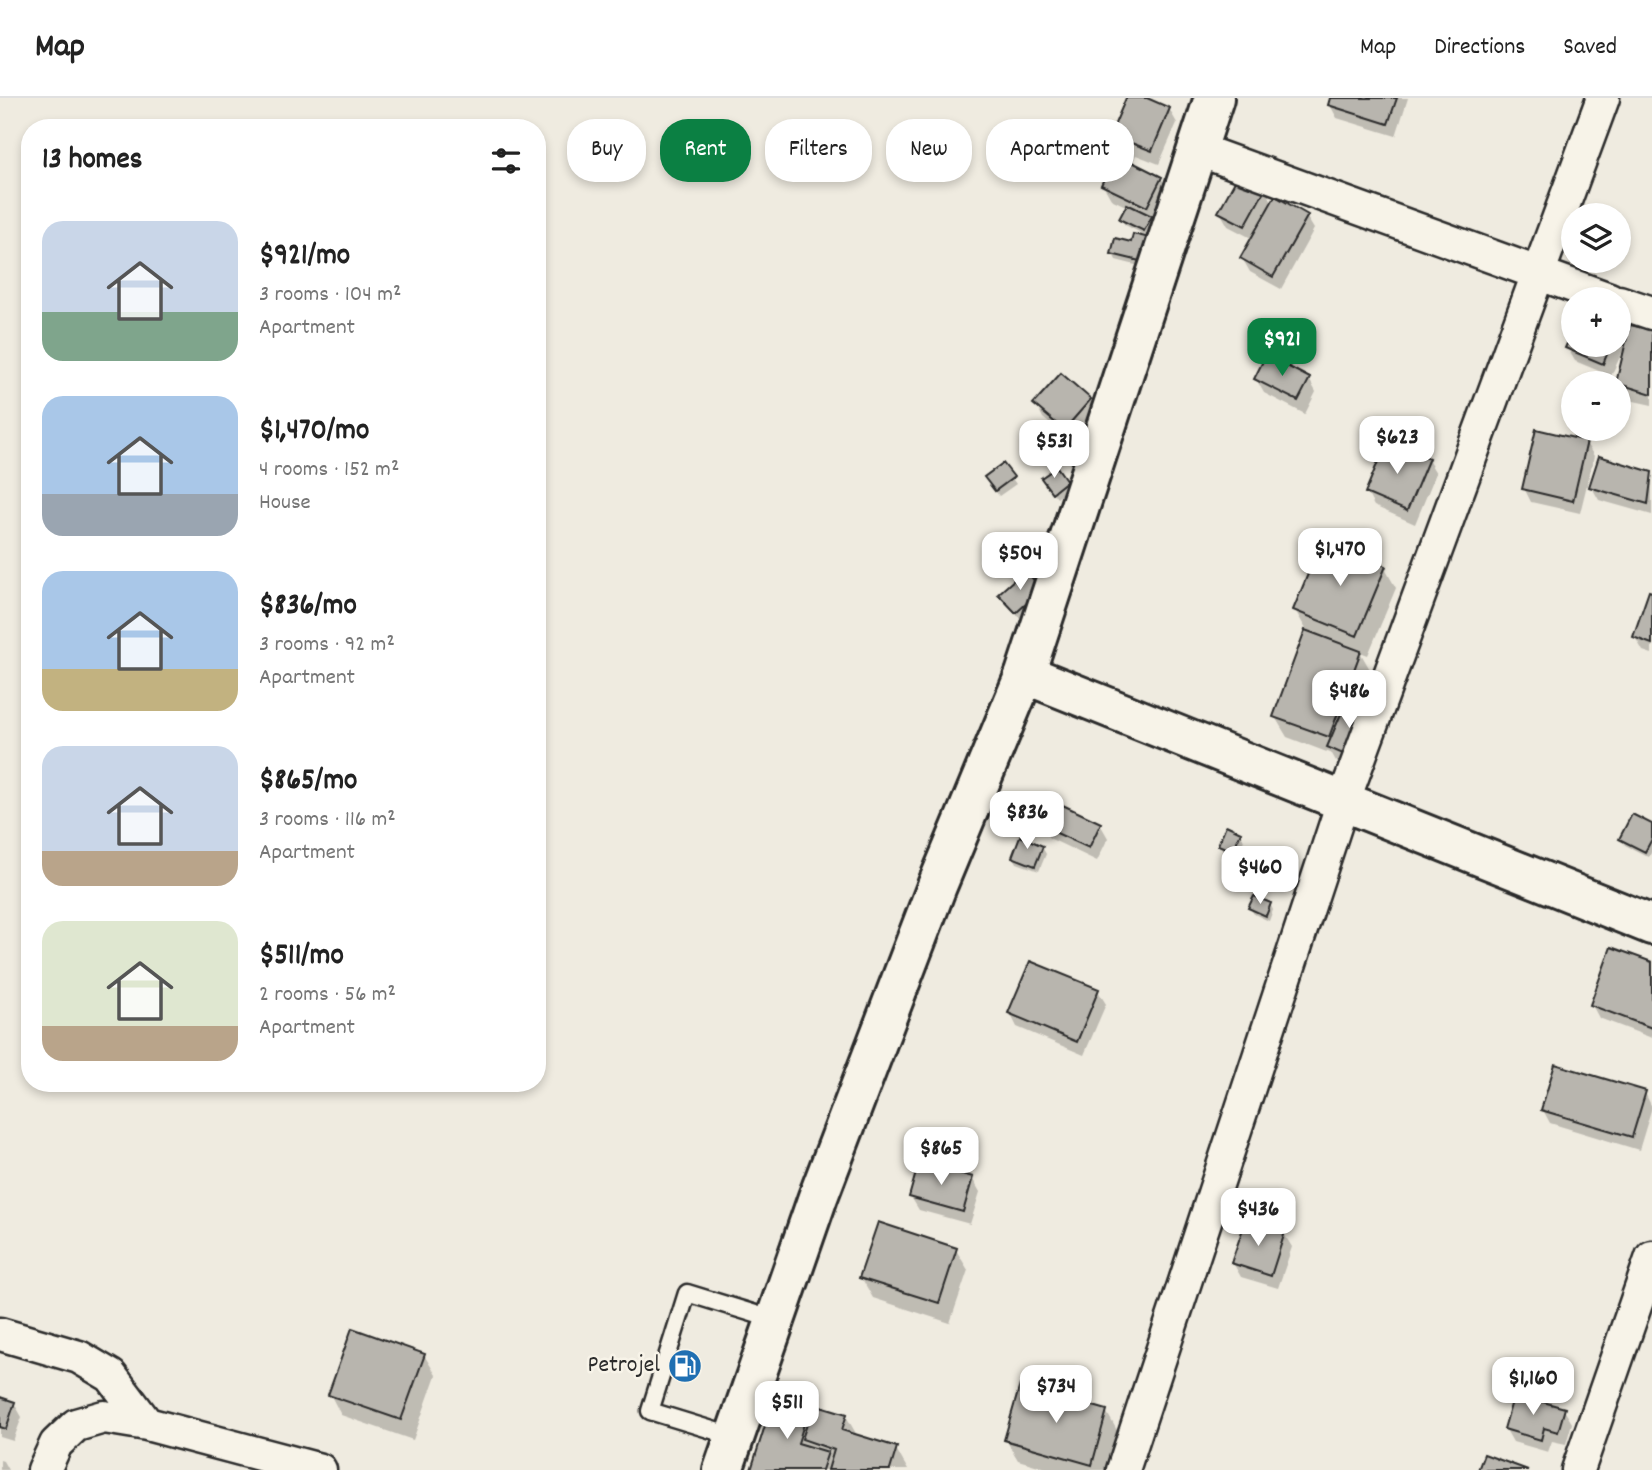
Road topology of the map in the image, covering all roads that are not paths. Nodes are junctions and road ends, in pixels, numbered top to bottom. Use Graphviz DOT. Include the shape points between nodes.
graph roads {
  1 [pos="1214,98"];
  2 [pos="1603,98"];
  3 [pos="1196,149"];
  4 [pos="1537,276"];
  5 [pos="1571,287"];
  6 [pos="1631,306"];
  7 [pos="1652,313"];
  8 [pos="1025,674"];
  9 [pos="1343,802"];
  10 [pos="1652,925"];
  11 [pos="1652,1257"];
  12 [pos="776,1320"];
  13 [pos="0,1334"];
  14 [pos="147,1424"];
  15 [pos="729,1453"];
  16 [pos="44,1470"];
  17 [pos="320,1470"];
  18 [pos="1122,1470"];
  19 [pos="1578,1470"];
  1 -- 3 [label="street"];
  2 -- 4 [label="street"];
  3 -- 4 [label="street"];
  3 -- 8 [label="street"];
  4 -- 5 [label="street"];
  4 -- 9 [label="street"];
  6 -- 7 [label="street"];
  8 -- 9 [label="street"];
  8 -- 12 [label="street" via="937,886"];
  9 -- 10 [label="street"];
  9 -- 18 [label="street"];
  11 -- 19 [label="street"];
  12 -- 15 [label="street"];
  12 -- 15 [label="lane" via="687,1293 650,1411"];
  13 -- 14 [label="street" via="79,1357 111,1376"];
  14 -- 16 [label="street" via="104,1418 76,1424 57,1444"];
  14 -- 17 [label="street"];
}
